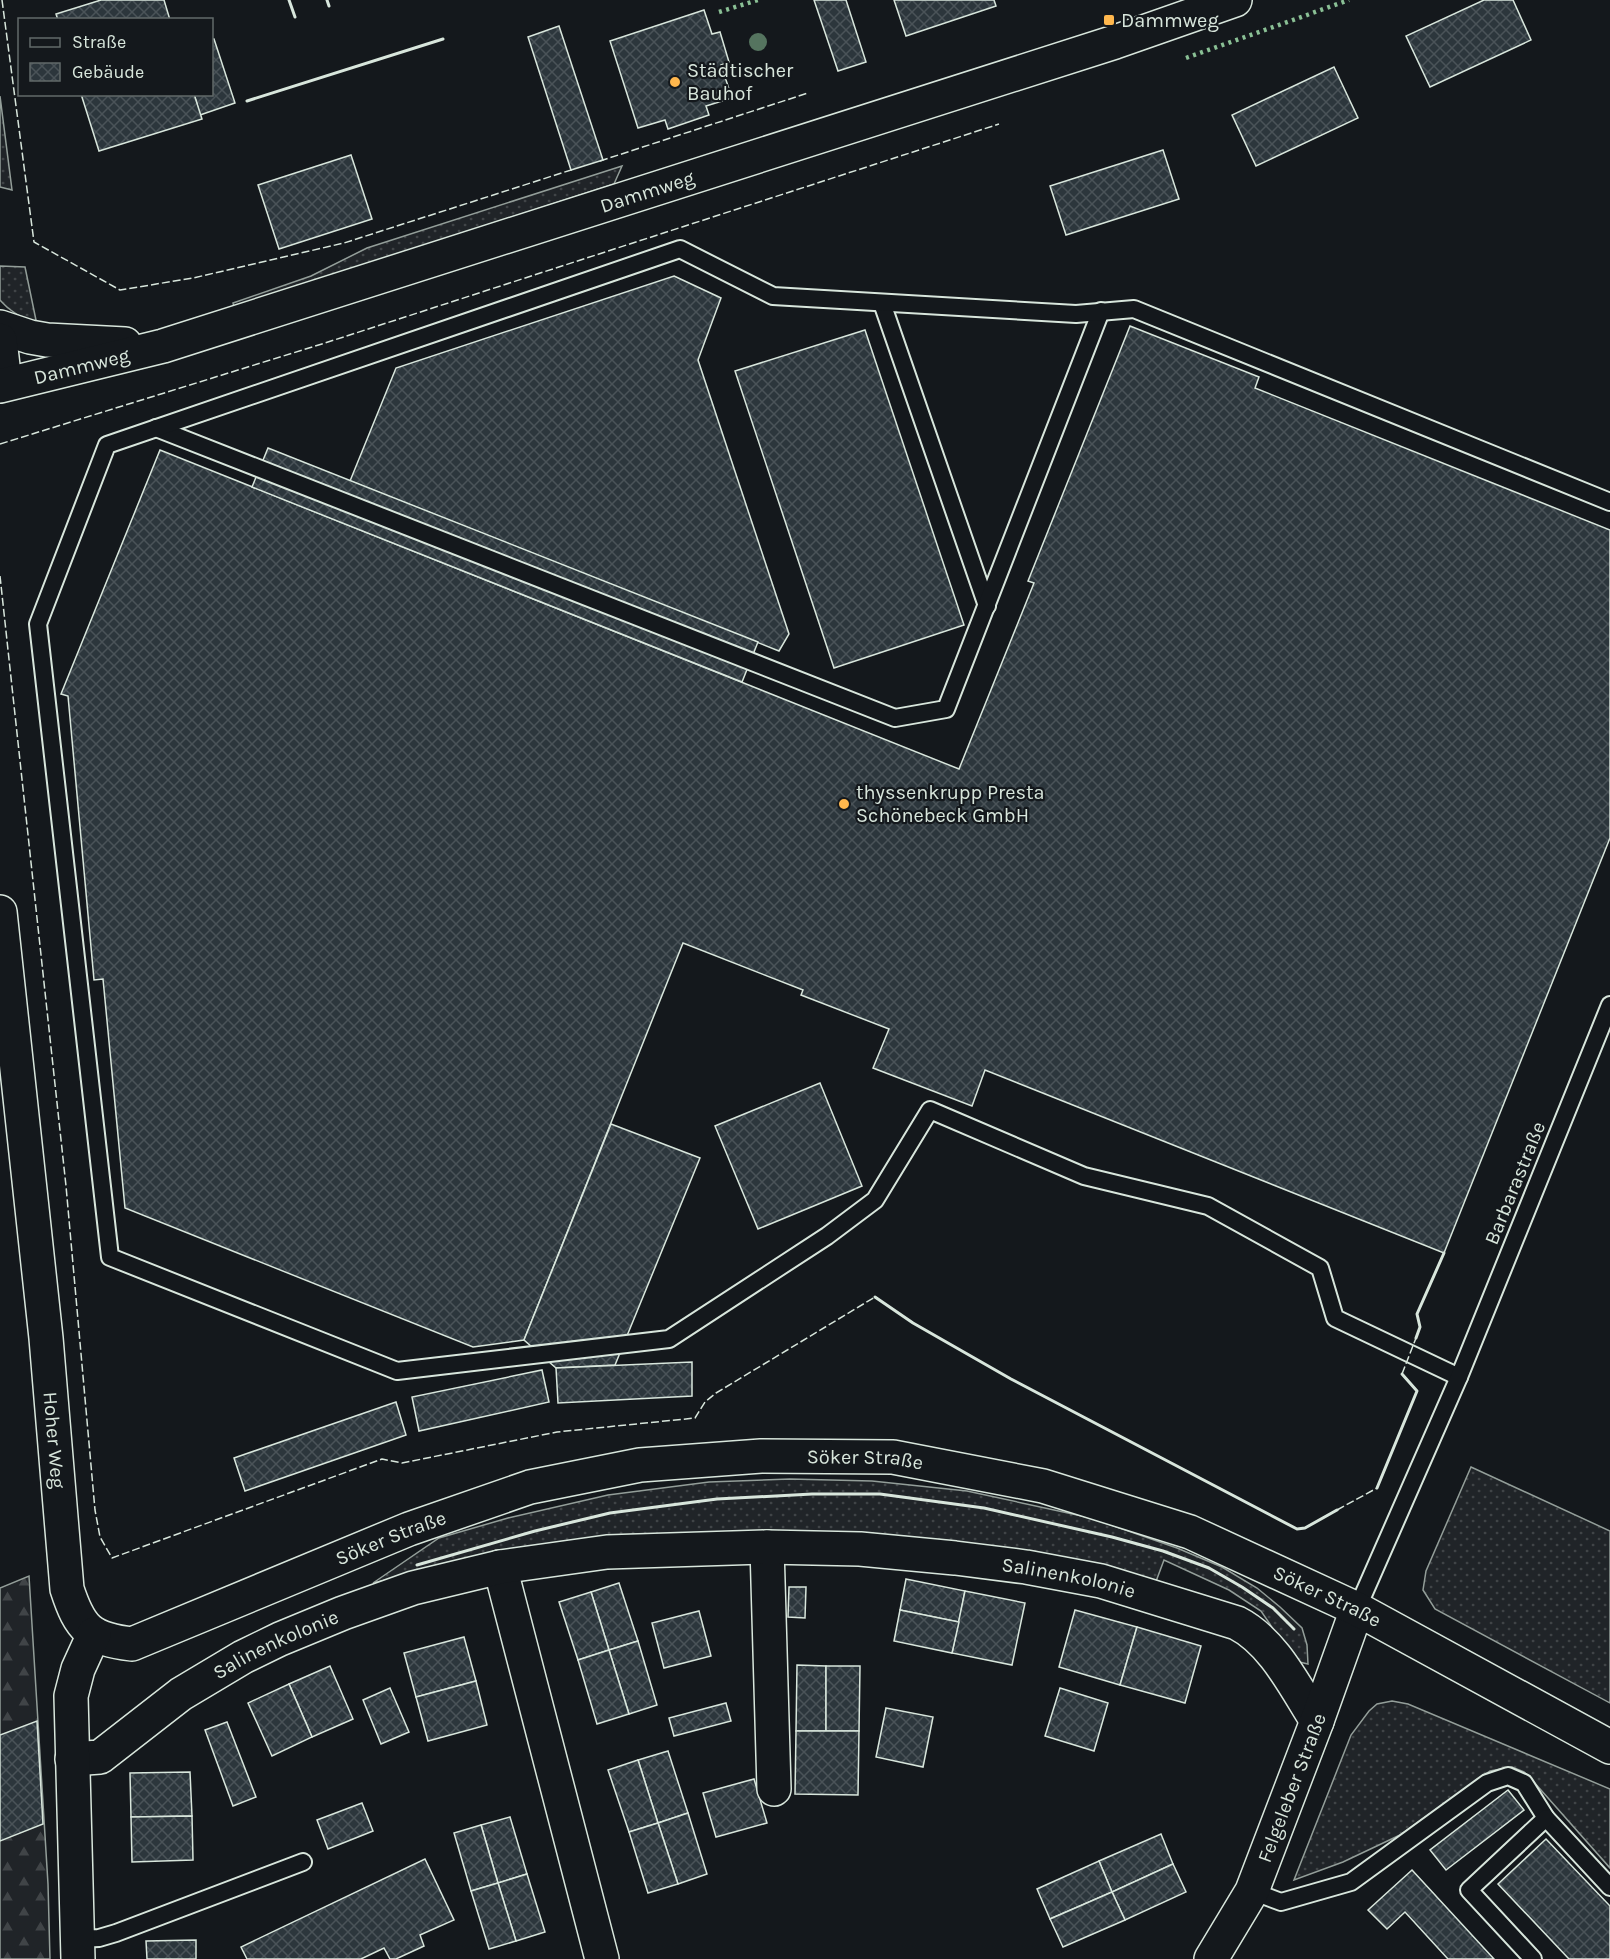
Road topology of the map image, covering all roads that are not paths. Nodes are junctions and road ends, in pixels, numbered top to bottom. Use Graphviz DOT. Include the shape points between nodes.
graph roads {
  1 [pos="1235,0"];
  2 [pos="882,303"];
  3 [pos="1101,311"];
  4 [pos="0,327"];
  5 [pos="0,340"];
  6 [pos="163,346"];
  7 [pos="0,377"];
  8 [pos="0,386"];
  9 [pos="156,428"];
  10 [pos="1610,502"];
  11 [pos="987,606"];
  12 [pos="0,912"];
  13 [pos="1610,1005"];
  14 [pos="1459,1377"];
  15 [pos="767,1547"];
  16 [pos="500,1567"];
  17 [pos="1357,1609"];
  18 [pos="94,1634"];
  19 [pos="1317,1721"];
  20 [pos="1610,1747"];
  21 [pos="72,1759"];
  22 [pos="774,1790"];
  23 [pos="1546,1818"];
  24 [pos="303,1862"];
  25 [pos="1610,1887"];
  26 [pos="1252,1891"];
  27 [pos="78,1949"];
  28 [pos="599,1958"];
  29 [pos="1211,1959"];
  30 [pos="1533,1959"];
  1 -- 6 [label="street, Dammweg" via="1124,39"];
  2 -- 3 [label="lane" via="1076,314"];
  2 -- 9 [label="lane" via="774,296 680,249"];
  2 -- 11 [label="lane"];
  3 -- 10 [label="lane" via="1134,309"];
  3 -- 11 [label="lane"];
  4 -- 6 [label="street, Dammweg" via="47,340"];
  5 -- 7 [label="street"];
  6 -- 8 [label="street, Dammweg"];
  9 -- 11 [label="lane" via="895,718 946,710"];
  9 -- 14 [label="lane" via="107,445 38,624 110,1257 397,1371 669,1339 875,1200 930,1110 1084,1176 1208,1206 1320,1269 1335,1318"];
  12 -- 18 [label="street, Hoher Weg" via="46,1338 67,1588 76,1615"];
  13 -- 14 [label="lane, Barbarastraße"];
  14 -- 17 [label="lane, Barbarastraße"];
  15 -- 16 [label="street, Salinenkolonie" via="607,1552"];
  15 -- 19 [label="street, Salinenkolonie" via="860,1549 1026,1567 1101,1581 1237,1623 1252,1631 1276,1658"];
  15 -- 22 [label="street"];
  16 -- 21 [label="street, Salinenkolonie" via="413,1588 280,1639 181,1694 100,1757"];
  16 -- 28 [label="street"];
  17 -- 18 [label="street, Söker Straße" via="1190,1532 1043,1486 893,1457 761,1456 640,1465 530,1487 409,1529 132,1644"];
  17 -- 19 [label="street, Felgeleber Straße"];
  17 -- 20 [label="street, Söker Straße"];
  18 -- 21 [label="street" via="78,1669 72,1696"];
  19 -- 26 [label="street, Felgeleber Straße"];
  21 -- 27 [label="street"];
  23 -- 25 [label="lane"];
  23 -- 26 [label="lane" via="1524,1783 1508,1776 1487,1783 1351,1882 1281,1902"];
  23 -- 30 [label="lane" via="1469,1890"];
  24 -- 27 [label="lane"];
  26 -- 29 [label="street, Felgeleber Straße"];
}
